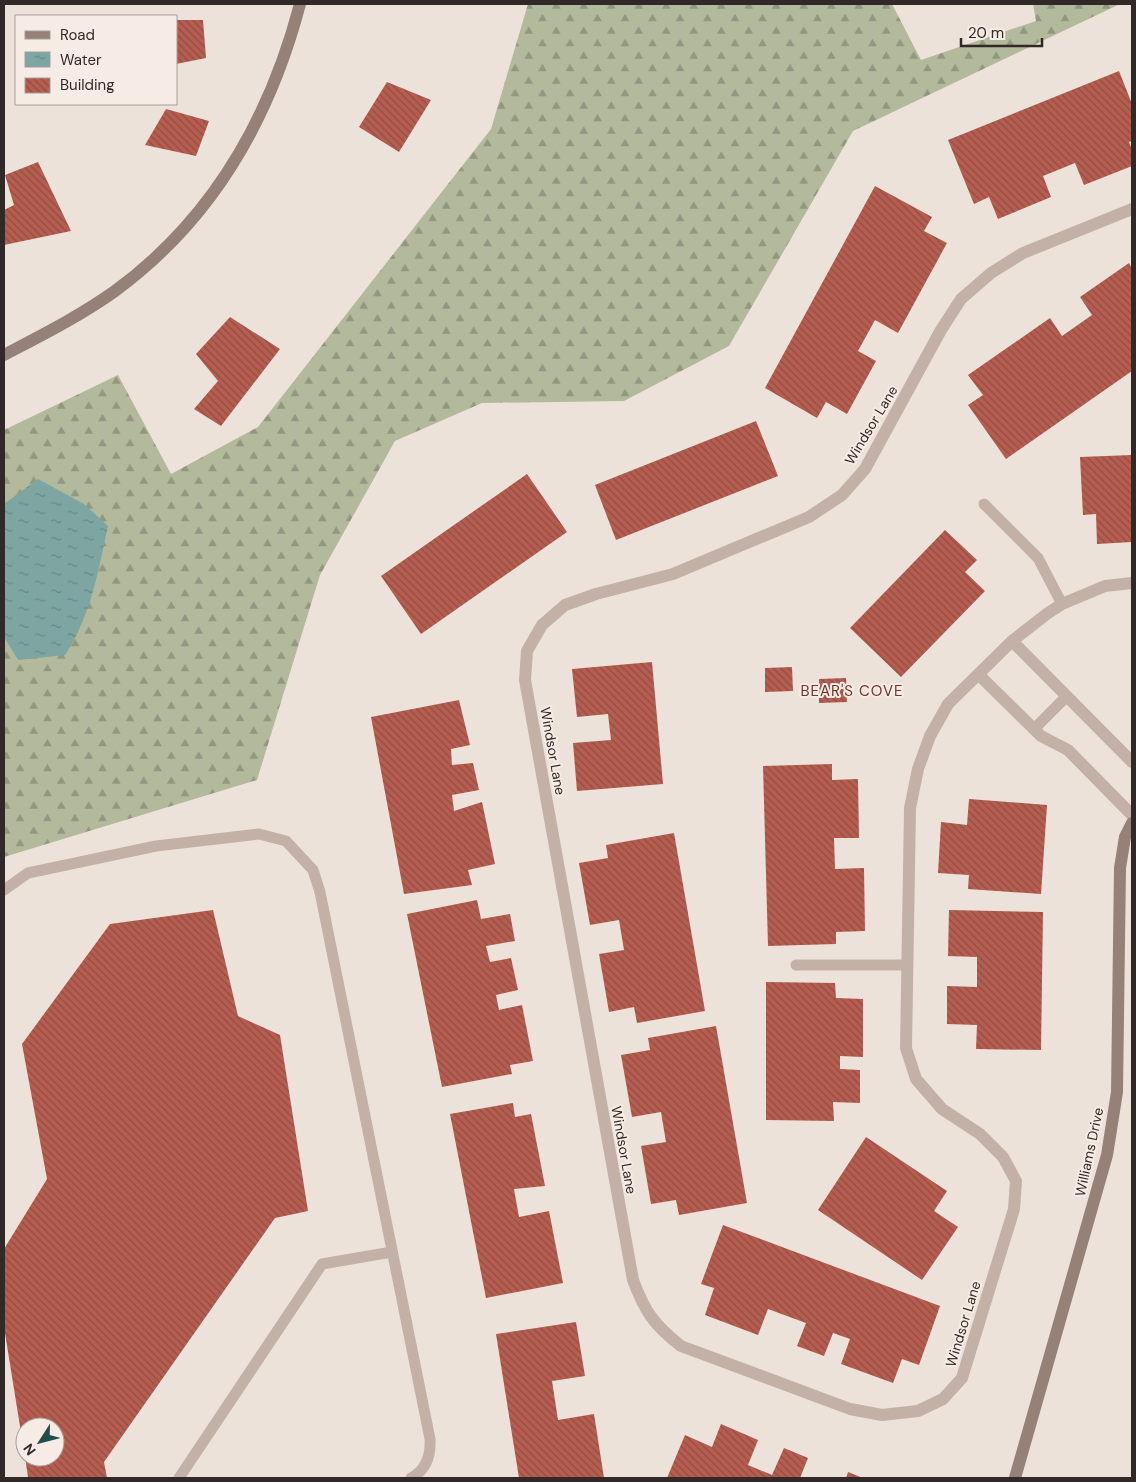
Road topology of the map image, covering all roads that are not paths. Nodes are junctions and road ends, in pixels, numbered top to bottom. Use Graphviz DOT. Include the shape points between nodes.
graph roads {
  1 [pos="300,4"];
  2 [pos="1132,209"];
  3 [pos="4,355"];
  4 [pos="984,504"];
  5 [pos="1132,583"];
  6 [pos="1062,604"];
  7 [pos="1012,641"];
  8 [pos="979,675"];
  9 [pos="1067,696"];
  10 [pos="1034,729"];
  11 [pos="1132,762"];
  12 [pos="1132,815"];
  13 [pos="1132,823"];
  14 [pos="4,890"];
  15 [pos="907,965"];
  16 [pos="796,966"];
  17 [pos="392,1252"];
  18 [pos="179,1478"];
  19 [pos="411,1478"];
  20 [pos="1015,1478"];
  1 -- 3 [label="street" via="280,72 260,118 230,169 195,216 155,258 116,290 67,322"];
  2 -- 15 [label="street, Windsor Lane" via="1023,253 991,273 962,299 941,330 865,469 842,494 810,517 673,574 596,594 565,606 542,625 527,651 525,680 632,1280 642,1303 658,1328 681,1346 850,1409 882,1415 918,1411 943,1399 962,1378 1014,1209 1016,1181 1004,1158 980,1134 942,1109 916,1079 906,1048"];
  4 -- 6 [label="lane" via="1038,558"];
  5 -- 6 [label="street, Windsor Lane" via="1105,586"];
  6 -- 7 [label="street, Windsor Lane"];
  7 -- 8 [label="street, Windsor Lane"];
  7 -- 9 [label="street"];
  8 -- 10 [label="street"];
  8 -- 15 [label="street, Windsor Lane" via="948,704 930,736 918,769 910,808"];
  9 -- 10 [label="lane"];
  9 -- 11 [label="street"];
  10 -- 12 [label="street" via="1068,750"];
  13 -- 20 [label="street, Williams Drive" via="1125,837 1120,868 1117,1092 1106,1155"];
  14 -- 17 [label="lane" via="28,873 156,846 259,834 286,840 313,870 320,892"];
  15 -- 16 [label="lane"];
  17 -- 18 [label="lane" via="322,1264"];
  17 -- 19 [label="lane" via="430,1439 431,1452 422,1473"];
}
